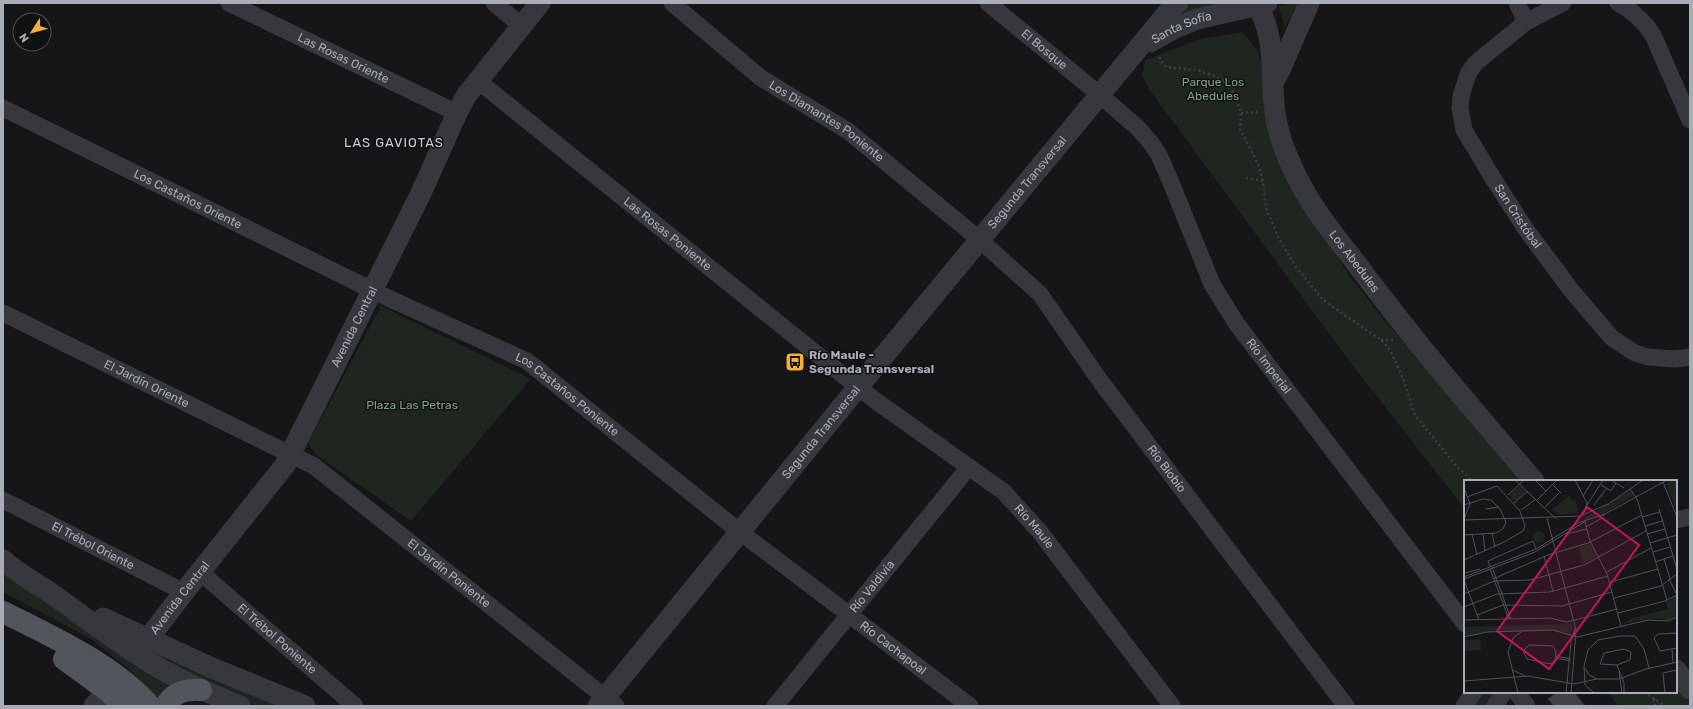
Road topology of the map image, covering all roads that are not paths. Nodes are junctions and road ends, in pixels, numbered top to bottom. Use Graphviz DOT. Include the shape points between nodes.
graph roads {
  1 [pos="230,3"];
  2 [pos="494,3"];
  3 [pos="540,3"];
  4 [pos="672,3"];
  5 [pos="988,3"];
  6 [pos="1178,3"];
  7 [pos="1309,3"];
  8 [pos="1518,3"];
  9 [pos="1563,3"];
  10 [pos="1618,3"];
  11 [pos="1260,4"];
  12 [pos="1544,7"];
  13 [pos="1526,22"];
  14 [pos="522,26"];
  15 [pos="1138,50"];
  16 [pos="477,80"];
  17 [pos="1274,82"];
  18 [pos="1100,95"];
  19 [pos="3,108"];
  20 [pos="457,113"];
  21 [pos="1690,120"];
  22 [pos="980,240"];
  23 [pos="373,289"];
  24 [pos="3,313"];
  25 [pos="1690,357"];
  26 [pos="858,387"];
  27 [pos="291,454"];
  28 [pos="969,467"];
  29 [pos="1533,480"];
  30 [pos="3,500"];
  31 [pos="1690,517"];
  32 [pos="1677,520"];
  33 [pos="740,532"];
  34 [pos="3,560"];
  35 [pos="200,572"];
  36 [pos="184,592"];
  37 [pos="3,612"];
  38 [pos="850,614"];
  39 [pos="3,622"];
  40 [pos="1464,623"];
  41 [pos="142,647"];
  42 [pos="1677,671"];
  43 [pos="1690,689"];
  44 [pos="201,690"];
  45 [pos="107,691"];
  46 [pos="1473,693"];
  47 [pos="1503,693"];
  48 [pos="1517,693"];
  49 [pos="606,703"];
  50 [pos="124,706"];
  51 [pos="150,706"];
  52 [pos="166,706"];
  53 [pos="240,706"];
  54 [pos="305,706"];
  55 [pos="355,706"];
  56 [pos="775,706"];
  57 [pos="970,706"];
  58 [pos="1172,706"];
  59 [pos="1346,706"];
  60 [pos="1464,706"];
  61 [pos="1495,706"];
  62 [pos="1527,706"];
  1 -- 20 [label="street, Las Rosas Oriente"];
  2 -- 14 [label="street"];
  3 -- 14 [label="street, Avenida Central"];
  4 -- 22 [label="street, Los Diamantes Poniente" via="761,78 848,131"];
  5 -- 18 [label="street, El Bosque"];
  6 -- 15 [label="street, Santa Sofía"];
  7 -- 17 [label="street"];
  8 -- 13 [label="street"];
  9 -- 12 [label="street, San Cristóbal"];
  10 -- 21 [label="street" via="1633,12 1653,36"];
  11 -- 15 [label="street, Santa Sofía" via="1173,28"];
  11 -- 17 [label="street, Los Abedules" via="1267,26"];
  12 -- 13 [label="street, San Cristóbal"];
  13 -- 25 [label="street, San Cristóbal" via="1484,56 1468,74 1460,108 1464,130 1526,228 1612,338 1635,353 1648,357"];
  14 -- 16 [label="street, Avenida Central"];
  15 -- 18 [label="street, Segunda Transversal"];
  16 -- 20 [label="street, Avenida Central"];
  16 -- 26 [label="street, Las Rosas Poniente"];
  17 -- 29 [label="street, Los Abedules" via="1278,131 1299,181 1318,213 1407,331"];
  18 -- 22 [label="street, Segunda Transversal"];
  18 -- 40 [label="street, Río Imperial" via="1138,128 1159,155 1212,284 1236,323"];
  19 -- 23 [label="street, Los Castaños Oriente"];
  20 -- 23 [label="street, Avenida Central"];
  22 -- 26 [label="street, Segunda Transversal"];
  22 -- 59 [label="street, Río Biobío" via="1040,294 1101,382"];
  23 -- 27 [label="street, Avenida Central"];
  23 -- 33 [label="street, Los Castaños Poniente" via="528,361"];
  24 -- 27 [label="street, El Jardín Oriente"];
  26 -- 28 [label="street, Río Maule"];
  26 -- 33 [label="street, Segunda Transversal"];
  27 -- 35 [label="street, Avenida Central"];
  27 -- 49 [label="street, El Jardín Poniente" via="314,466"];
  28 -- 38 [label="street, Río Valdivia"];
  28 -- 58 [label="street, Río Maule" via="1004,492 1040,532"];
  30 -- 36 [label="street, El Trébol Oriente"];
  31 -- 32 [label="street"];
  33 -- 38 [label="street, Río Cachapoal"];
  33 -- 49 [label="street, Segunda Transversal"];
  34 -- 41 [label="street" via="52,594"];
  35 -- 36 [label="street, Avenida Central"];
  35 -- 55 [label="street, El Trébol Poniente"];
  36 -- 41 [label="street, Avenida Central"];
  37 -- 45 [label="main road" via="74,649"];
  38 -- 56 [label="street, Río Valdivia"];
  38 -- 57 [label="street, Río Cachapoal"];
  39 -- 45 [label="main road" via="49,650"];
  41 -- 44 [label="street"];
  41 -- 54 [label="street"];
  42 -- 43 [label="street"];
  44 -- 52 [label="main road" via="190,689 182,692 169,700"];
  44 -- 53 [label="street"];
  45 -- 50 [label="main road"];
  45 -- 51 [label="main road"];
  46 -- 60 [label="street"];
  47 -- 61 [label="street"];
  48 -- 62 [label="street"];
}
